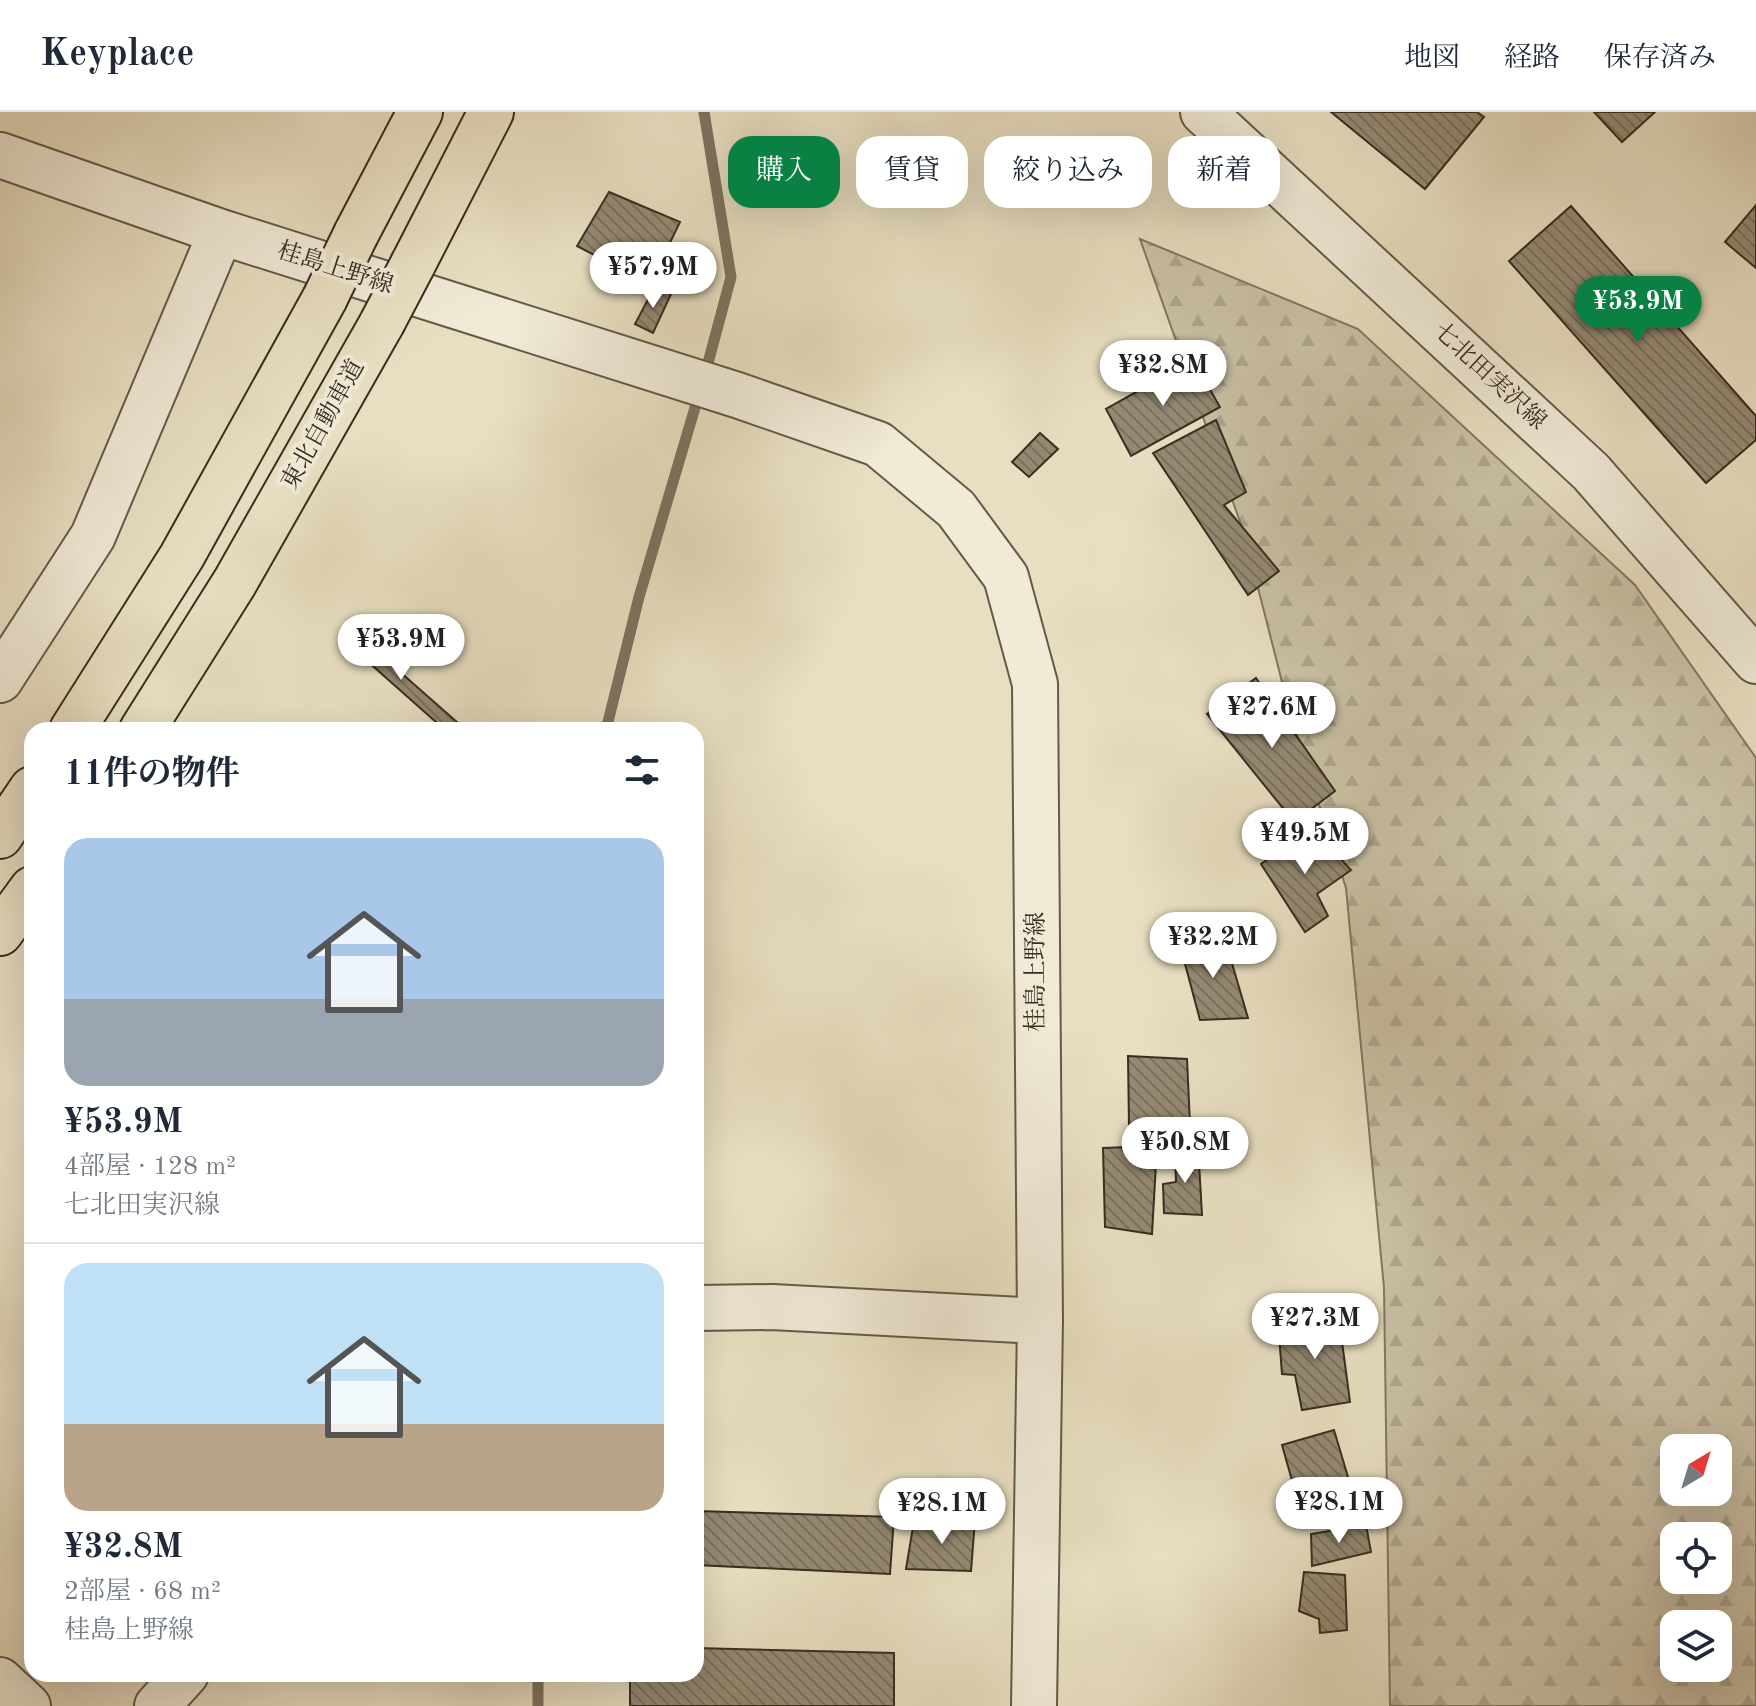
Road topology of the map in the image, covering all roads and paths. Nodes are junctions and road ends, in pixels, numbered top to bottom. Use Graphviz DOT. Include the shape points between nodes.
graph roads {
  1 [pos="420,112"];
  2 [pos="491,112"];
  3 [pos="1203,112"];
  4 [pos="0,155"];
  5 [pos="221,232"];
  6 [pos="1756,661"];
  7 [pos="0,680"];
  8 [pos="77,722"];
  9 [pos="147,722"];
  10 [pos="24,801"];
  11 [pos="0,836"];
  12 [pos="24,900"];
  13 [pos="0,933"];
  14 [pos="704,1308"];
  15 [pos="1040,1321"];
  16 [pos="0,1680"];
  17 [pos="179,1682"];
  18 [pos="28,1706"];
  19 [pos="157,1706"];
  20 [pos="1034,1706"];
  1 -- 8 [label="highway, bridge" via="325,298 182,556"];
  2 -- 9 [label="highway, 東北自動車道, bridge" via="382,323 235,582"];
  3 -- 6 [label="street, 七北田実沢線" via="1591,472"];
  4 -- 5 [label="street, 桂島上野線"];
  5 -- 7 [label="street" via="93,536"];
  5 -- 15 [label="street, 桂島上野線" via="878,444 956,509 1006,577 1035,684"];
  10 -- 11 [label="highway"];
  12 -- 13 [label="highway"];
  14 -- 15 [label="street"];
  15 -- 20 [label="street, 桂島上野線"];
  16 -- 18 [label="street"];
  17 -- 19 [label="street"];
}
